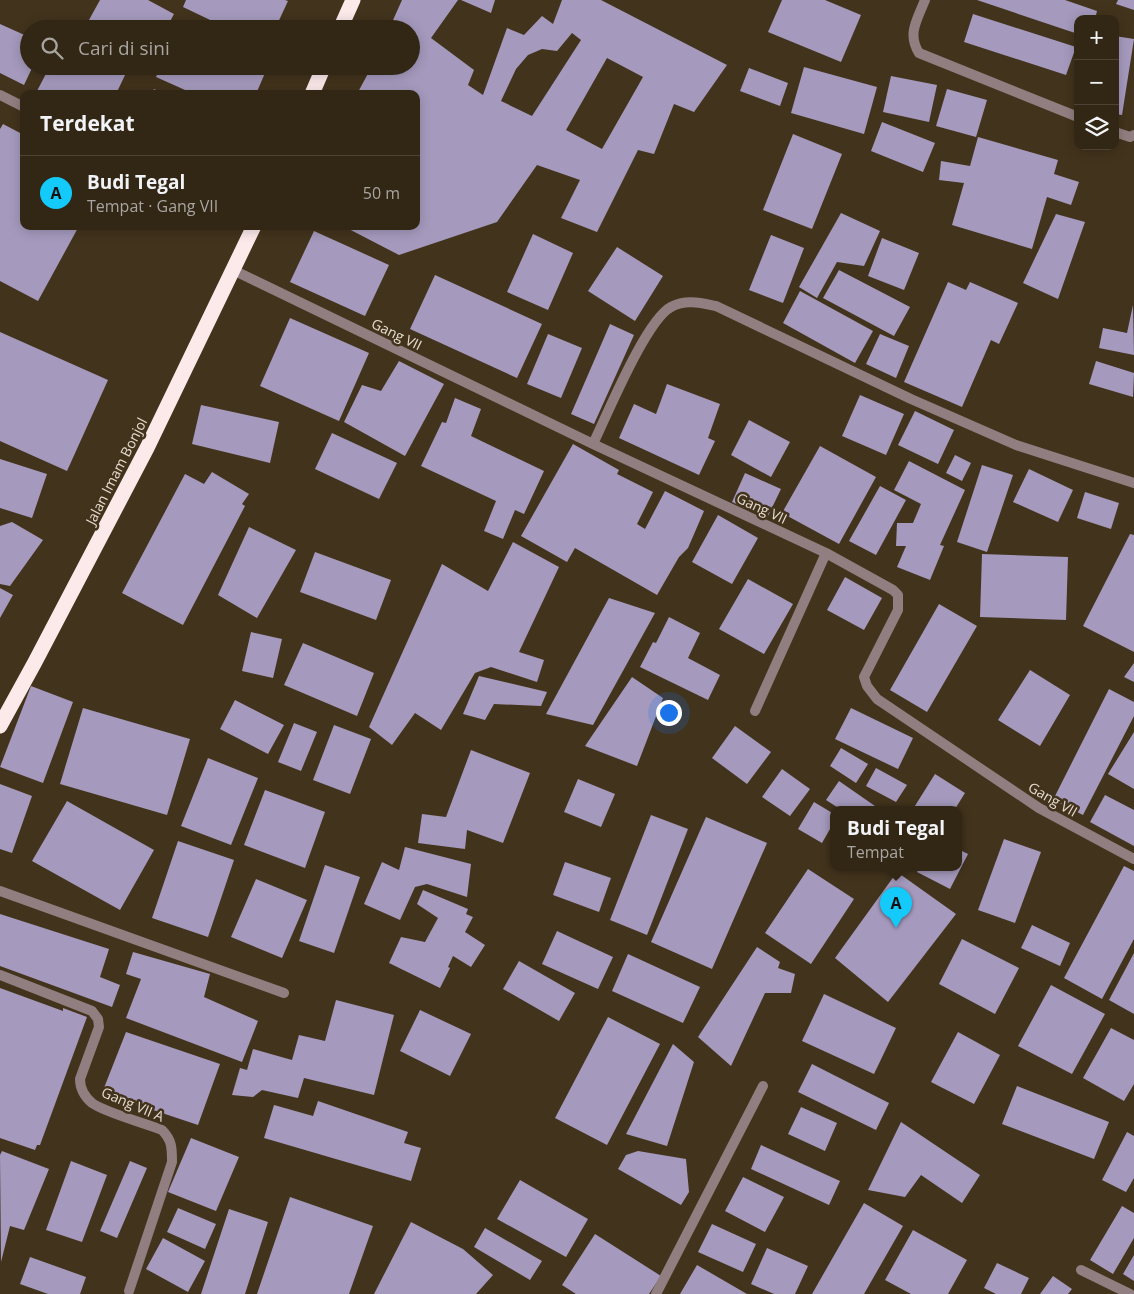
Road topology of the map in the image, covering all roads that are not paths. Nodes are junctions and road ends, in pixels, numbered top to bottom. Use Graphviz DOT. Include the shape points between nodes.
graph roads {
  1 [pos="353,0"];
  2 [pos="925,0"];
  3 [pos="344,20"];
  4 [pos="320,75"];
  5 [pos="314,90"];
  6 [pos="0,95"];
  7 [pos="20,105"];
  8 [pos="1074,115"];
  9 [pos="1119,133"];
  10 [pos="1134,135"];
  11 [pos="252,230"];
  12 [pos="233,270"];
  13 [pos="594,444"];
  14 [pos="1134,483"];
  15 [pos="826,553"];
  16 [pos="755,711"];
  17 [pos="2,717"];
  18 [pos="1134,859"];
  19 [pos="0,891"];
  20 [pos="0,975"];
  21 [pos="284,993"];
  22 [pos="763,1086"];
  23 [pos="1081,1270"];
  24 [pos="129,1291"];
  25 [pos="656,1294"];
  26 [pos="1130,1294"];
  1 -- 3 [label="highway"];
  2 -- 8 [label="street" via="913,30 913,44 919,54"];
  4 -- 5 [label="highway"];
  6 -- 7 [label="street"];
  9 -- 10 [label="street"];
  11 -- 12 [label="highway, Jalan Imam Bonjol"];
  12 -- 13 [label="street, Gang VII"];
  12 -- 17 [label="highway, Jalan Imam Bonjol" via="142,456 35,662"];
  13 -- 14 [label="street" via="652,326 670,307 689,301 716,306 1016,445"];
  13 -- 15 [label="street, Gang VII"];
  15 -- 16 [label="street"];
  15 -- 18 [label="street, Gang VII" via="898,595 898,610 864,677 877,699 1039,808"];
  19 -- 21 [label="street"];
  20 -- 24 [label="street, Gang VII A" via="92,1011 99,1027 80,1079 88,1098 104,1109 162,1130 172,1142 172,1162"];
  22 -- 25 [label="street"];
  23 -- 26 [label="street"];
}
